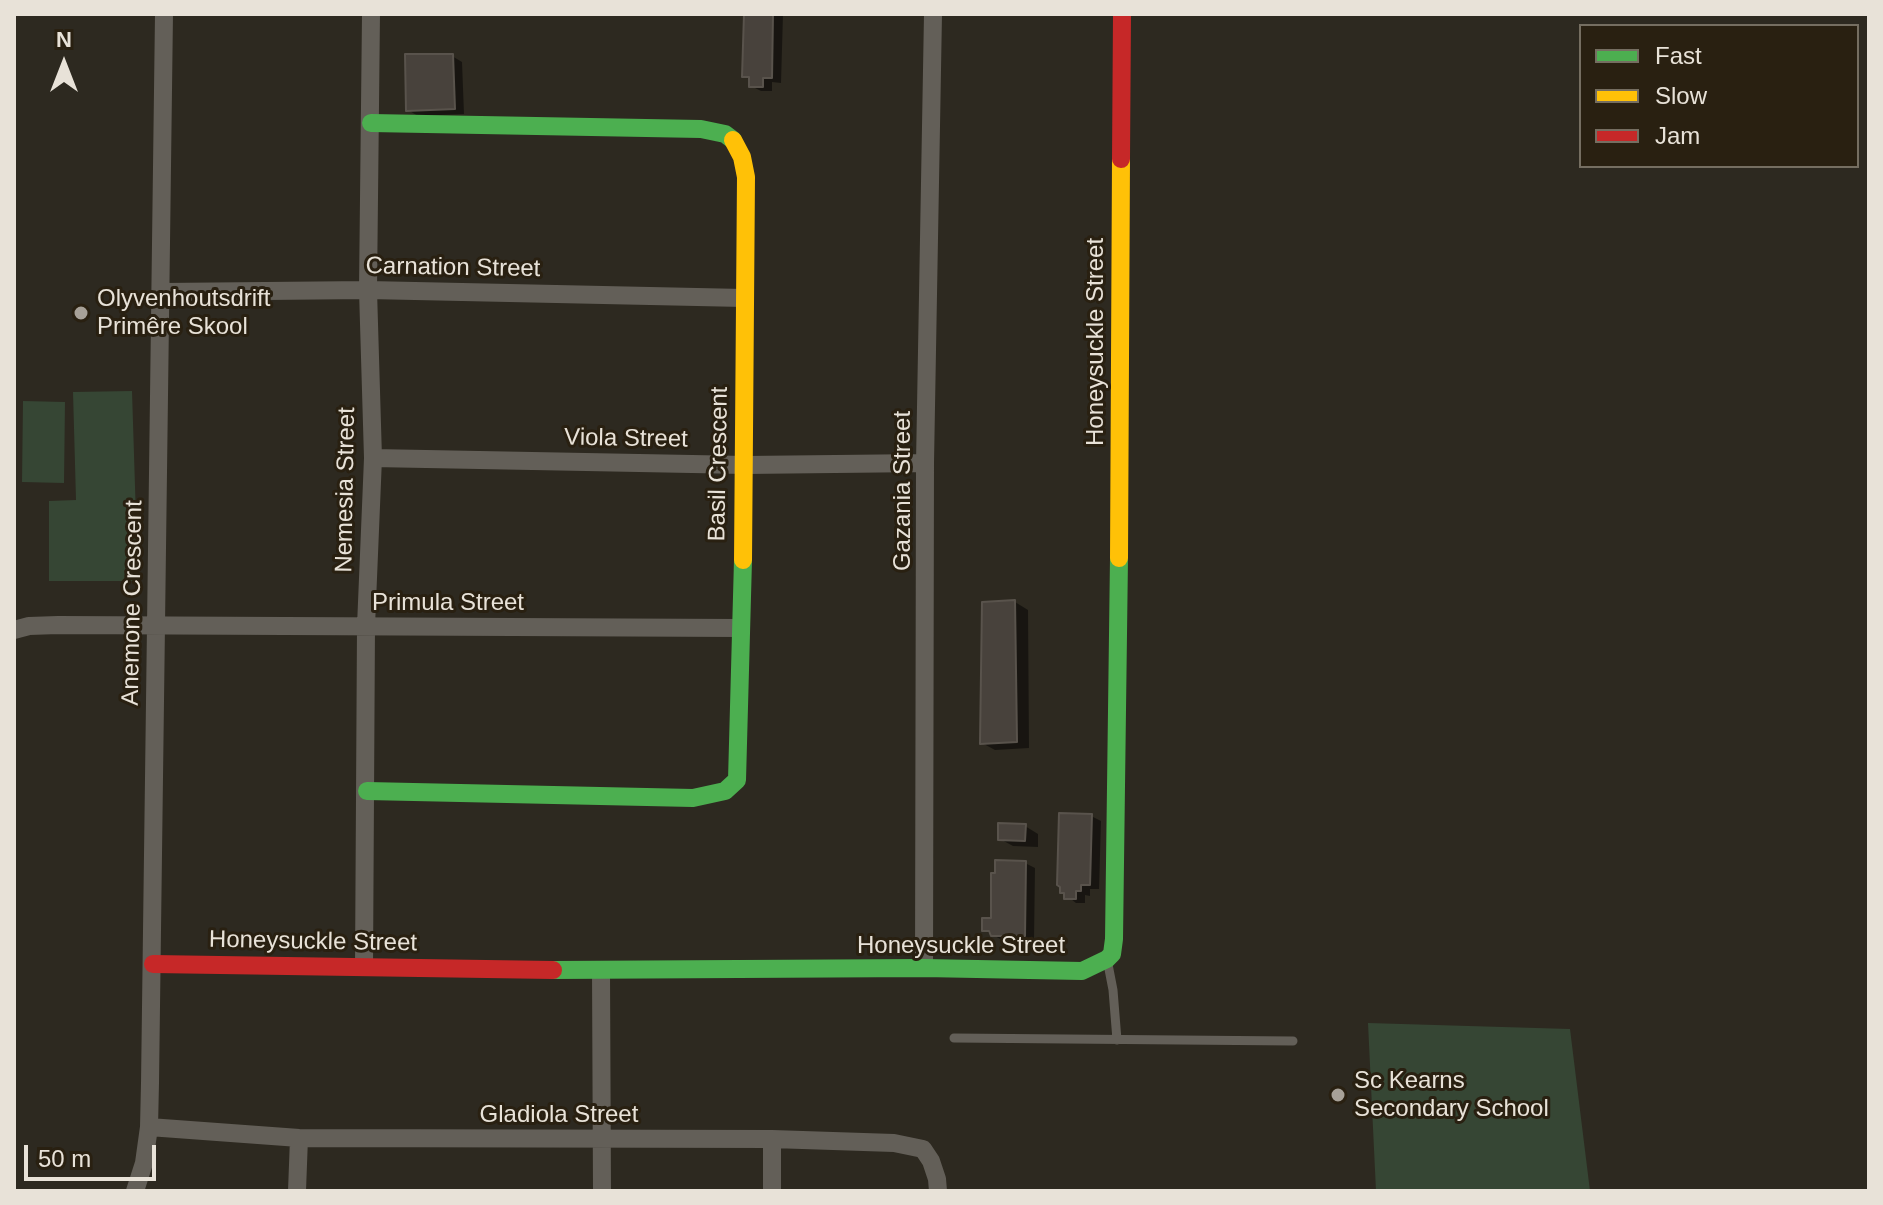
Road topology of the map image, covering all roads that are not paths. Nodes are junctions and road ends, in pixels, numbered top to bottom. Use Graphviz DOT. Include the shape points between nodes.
graph roads {
  1 [pos="164,14"];
  2 [pos="371,14"];
  3 [pos="933,14"];
  4 [pos="1122,14"];
  5 [pos="371,123"];
  6 [pos="368,290"];
  7 [pos="162,292"];
  8 [pos="744,298"];
  9 [pos="373,458"];
  10 [pos="925,463"];
  11 [pos="745,465"];
  12 [pos="156,626"];
  13 [pos="366,626"];
  14 [pos="740,628"];
  15 [pos="14,630"];
  16 [pos="367,791"];
  17 [pos="1107,959"];
  18 [pos="153,964"];
  19 [pos="364,967"];
  20 [pos="924,968"];
  21 [pos="601,971"];
  22 [pos="954,1038"];
  23 [pos="1117,1040"];
  24 [pos="1293,1041"];
  25 [pos="149,1127"];
  26 [pos="299,1138"];
  27 [pos="603,1139"];
  28 [pos="772,1139"];
  29 [pos="135,1191"];
  30 [pos="297,1191"];
  31 [pos="602,1191"];
  32 [pos="772,1191"];
  33 [pos="938,1191"];
  1 -- 7 [label="street, Anemone Crescent"];
  2 -- 5 [label="street, Nemesia Street"];
  3 -- 10 [label="street, Gazania Street"];
  4 -- 17 [label="street, Honeysuckle Street" via="1116,786 1113,947"];
  5 -- 6 [label="street, Nemesia Street"];
  5 -- 8 [label="street, Basil Crescent" via="701,129 725,134 742,157 746,177"];
  6 -- 7 [label="street, Carnation Street"];
  6 -- 8 [label="street, Carnation Street"];
  6 -- 9 [label="street, Nemesia Street"];
  7 -- 12 [label="street, Anemone Crescent"];
  8 -- 11 [label="street, Basil Crescent"];
  9 -- 11 [label="street, Viola Street"];
  9 -- 13 [label="street, Nemesia Street"];
  10 -- 11 [label="street, Viola Street"];
  10 -- 20 [label="street, Gazania Street"];
  11 -- 14 [label="street, Basil Crescent"];
  12 -- 13 [label="street, Primula Street"];
  12 -- 15 [label="street, Primula Street"];
  12 -- 18 [label="street, Anemone Crescent"];
  13 -- 14 [label="street, Primula Street"];
  13 -- 16 [label="street, Nemesia Street"];
  14 -- 16 [label="street, Basil Crescent" via="739,761 737,780 725,791 693,798"];
  16 -- 19 [label="street, Nemesia Street"];
  17 -- 20 [label="street, Honeysuckle Street" via="1082,971"];
  17 -- 23 [label="lane"];
  18 -- 19 [label="street, Honeysuckle Street"];
  18 -- 25 [label="street, Anemone Crescent"];
  19 -- 21 [label="street, Honeysuckle Street"];
  20 -- 21 [label="street, Honeysuckle Street"];
  21 -- 27 [label="street"];
  22 -- 23 [label="lane"];
  23 -- 24 [label="lane"];
  25 -- 26 [label="street, Gladiola Street"];
  25 -- 29 [label="street, Anemone Crescent"];
  26 -- 27 [label="street, Gladiola Street"];
  26 -- 30 [label="street"];
  27 -- 28 [label="street, Gladiola Street"];
  27 -- 31 [label="street"];
  28 -- 32 [label="street"];
  28 -- 33 [label="street, Gladiola Street" via="923,1149"];
}
